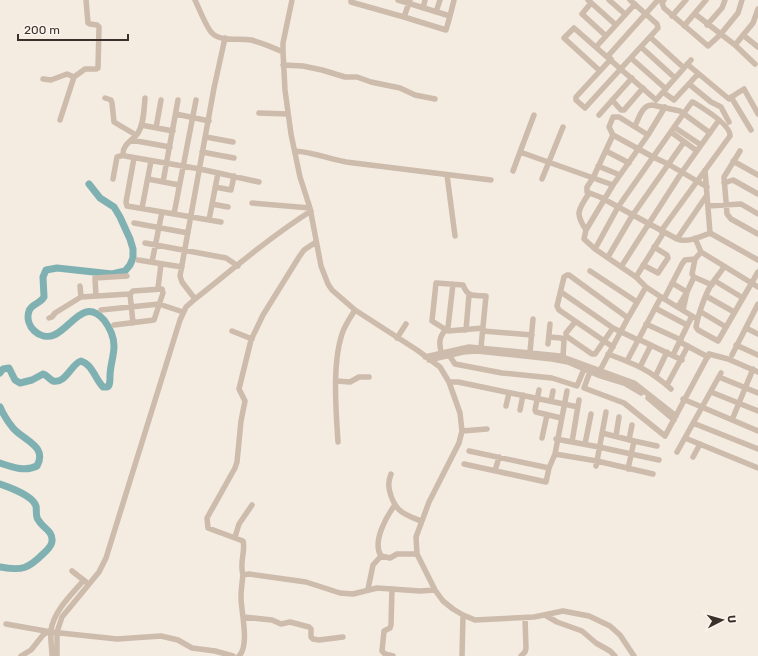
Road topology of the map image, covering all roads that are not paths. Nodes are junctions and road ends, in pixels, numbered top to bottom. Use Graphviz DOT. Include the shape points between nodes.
graph roads {
  1 [pos="86,0"];
  2 [pos="195,0"];
  3 [pos="292,0"];
  4 [pos="398,0"];
  5 [pos="425,0"];
  6 [pos="440,0"];
  7 [pos="454,0"];
  8 [pos="609,0"];
  9 [pos="658,0"];
  10 [pos="664,0"];
  11 [pos="686,0"];
  12 [pos="706,0"];
  13 [pos="725,0"];
  14 [pos="742,0"];
  15 [pos="351,1"];
  16 [pos="589,1"];
  17 [pos="410,2"];
  18 [pos="633,2"];
  19 [pos="423,8"];
  20 [pos="758,9"];
  21 [pos="436,12"];
  22 [pos="625,14"];
  23 [pos="646,14"];
  24 [pos="695,14"];
  25 [pos="450,16"];
  26 [pos="672,16"];
  27 [pos="404,18"];
  28 [pos="616,25"];
  29 [pos="707,25"];
  30 [pos="684,26"];
  31 [pos="743,34"];
  32 [pos="720,35"];
  33 [pos="606,36"];
  34 [pos="650,37"];
  35 [pos="225,38"];
  36 [pos="734,45"];
  37 [pos="596,47"];
  38 [pos="641,47"];
  39 [pos="758,47"];
  40 [pos="282,52"];
  41 [pos="609,58"];
  42 [pos="631,58"];
  43 [pos="688,64"];
  44 [pos="755,64"];
  45 [pos="287,66"];
  46 [pos="622,69"];
  47 [pos="600,71"];
  48 [pos="698,74"];
  49 [pos="74,77"];
  50 [pos="632,78"];
  51 [pos="675,78"];
  52 [pos="43,79"];
  53 [pos="689,84"];
  54 [pos="643,88"];
  55 [pos="665,90"];
  56 [pos="105,98"];
  57 [pos="145,98"];
  58 [pos="732,98"];
  59 [pos="435,99"];
  60 [pos="161,100"];
  61 [pos="178,100"];
  62 [pos="196,100"];
  63 [pos="612,100"];
  64 [pos="665,107"];
  65 [pos="260,112"];
  66 [pos="684,113"];
  67 [pos="176,114"];
  68 [pos="288,114"];
  69 [pos="758,114"];
  70 [pos="534,115"];
  71 [pos="599,115"];
  72 [pos="192,117"];
  73 [pos="60,120"];
  74 [pos="719,120"];
  75 [pos="209,121"];
  76 [pos="729,122"];
  77 [pos="141,125"];
  78 [pos="635,126"];
  79 [pos="563,127"];
  80 [pos="156,128"];
  81 [pos="672,130"];
  82 [pos="751,130"];
  83 [pos="173,131"];
  84 [pos="710,133"];
  85 [pos="136,135"];
  86 [pos="613,135"];
  87 [pos="648,135"];
  88 [pos="206,137"];
  89 [pos="131,140"];
  90 [pos="233,142"];
  91 [pos="684,142"];
  92 [pos="701,145"];
  93 [pos="170,147"];
  94 [pos="638,148"];
  95 [pos="299,151"];
  96 [pos="606,151"];
  97 [pos="697,151"];
  98 [pos="740,151"];
  99 [pos="202,152"];
  100 [pos="520,152"];
  101 [pos="124,155"];
  102 [pos="653,157"];
  103 [pos="134,158"];
  104 [pos="234,158"];
  105 [pos="151,161"];
  106 [pos="733,161"];
  107 [pos="550,162"];
  108 [pos="629,163"];
  109 [pos="167,164"];
  110 [pos="668,164"];
  111 [pos="183,166"];
  112 [pos="598,166"];
  113 [pos="200,169"];
  114 [pos="705,170"];
  115 [pos="513,171"];
  116 [pos="682,172"];
  117 [pos="218,173"];
  118 [pos="447,175"];
  119 [pos="620,175"];
  120 [pos="758,175"];
  121 [pos="234,176"];
  122 [pos="593,178"];
  123 [pos="113,179"];
  124 [pos="148,179"];
  125 [pos="542,179"];
  126 [pos="491,180"];
  127 [pos="163,182"];
  128 [pos="259,182"];
  129 [pos="697,182"];
  130 [pos="724,183"];
  131 [pos="179,185"];
  132 [pos="613,185"];
  133 [pos="707,187"];
  134 [pos="215,188"];
  135 [pos="589,193"];
  136 [pos="758,194"];
  137 [pos="708,195"];
  138 [pos="605,200"];
  139 [pos="252,203"];
  140 [pos="212,204"];
  141 [pos="726,205"];
  142 [pos="228,206"];
  143 [pos="708,206"];
  144 [pos="618,207"];
  145 [pos="142,208"];
  146 [pos="310,210"];
  147 [pos="162,212"];
  148 [pos="174,214"];
  149 [pos="758,214"];
  150 [pos="632,216"];
  151 [pos="191,217"];
  152 [pos="209,220"];
  153 [pos="221,222"];
  154 [pos="134,223"];
  155 [pos="649,224"];
  156 [pos="159,228"];
  157 [pos="586,230"];
  158 [pos="662,232"];
  159 [pos="188,233"];
  160 [pos="710,233"];
  161 [pos="758,233"];
  162 [pos="455,236"];
  163 [pos="695,238"];
  164 [pos="677,239"];
  165 [pos="316,242"];
  166 [pos="145,243"];
  167 [pos="155,245"];
  168 [pos="654,247"];
  169 [pos="595,249"];
  170 [pos="184,251"];
  171 [pos="701,252"];
  172 [pos="608,257"];
  173 [pos="695,258"];
  174 [pos="138,260"];
  175 [pos="758,260"];
  176 [pos="152,262"];
  177 [pos="161,264"];
  178 [pos="643,265"];
  179 [pos="238,266"];
  180 [pos="621,266"];
  181 [pos="182,267"];
  182 [pos="724,267"];
  183 [pos="590,271"];
  184 [pos="758,272"];
  185 [pos="127,276"];
  186 [pos="636,277"];
  187 [pos="694,277"];
  188 [pos="672,283"];
  189 [pos="713,283"];
  190 [pos="752,283"];
  191 [pos="453,284"];
  192 [pos="80,286"];
  193 [pos="646,286"];
  194 [pos="758,287"];
  195 [pos="158,288"];
  196 [pos="561,292"];
  197 [pos="687,292"];
  198 [pos="130,294"];
  199 [pos="469,295"];
  200 [pos="96,296"];
  201 [pos="706,296"];
  202 [pos="81,297"];
  203 [pos="195,298"];
  204 [pos="663,298"];
  205 [pos="743,298"];
  206 [pos="637,302"];
  207 [pos="159,304"];
  208 [pos="758,304"];
  209 [pos="132,306"];
  210 [pos="655,308"];
  211 [pos="680,308"];
  212 [pos="101,310"];
  213 [pos="355,310"];
  214 [pos="183,312"];
  215 [pos="701,312"];
  216 [pos="734,312"];
  217 [pos="756,315"];
  218 [pos="48,318"];
  219 [pos="628,318"];
  220 [pos="695,318"];
  221 [pos="533,319"];
  222 [pos="575,322"];
  223 [pos="133,323"];
  224 [pos="406,324"];
  225 [pos="550,324"];
  226 [pos="646,324"];
  227 [pos="687,325"];
  228 [pos="114,326"];
  229 [pos="726,327"];
  230 [pos="613,328"];
  231 [pos="746,328"];
  232 [pos="446,329"];
  233 [pos="483,329"];
  234 [pos="466,330"];
  235 [pos="232,331"];
  236 [pos="621,331"];
  237 [pos="758,334"];
  238 [pos="399,335"];
  239 [pos="532,335"];
  240 [pos="549,337"];
  241 [pos="252,339"];
  242 [pos="638,339"];
  243 [pos="604,341"];
  244 [pos="680,341"];
  245 [pos="548,344"];
  246 [pos="652,345"];
  247 [pos="736,345"];
  248 [pos="688,346"];
  249 [pos="481,347"];
  250 [pos="613,347"];
  251 [pos="530,352"];
  252 [pos="667,352"];
  253 [pos="442,354"];
  254 [pos="608,354"];
  255 [pos="449,355"];
  256 [pos="732,355"];
  257 [pos="758,355"];
  258 [pos="673,356"];
  259 [pos="708,356"];
  260 [pos="563,357"];
  261 [pos="427,358"];
  262 [pos="682,360"];
  263 [pos="627,361"];
  264 [pos="640,367"];
  265 [pos="588,369"];
  266 [pos="756,370"];
  267 [pos="598,373"];
  268 [pos="656,375"];
  269 [pos="369,377"];
  270 [pos="336,381"];
  271 [pos="453,382"];
  272 [pos="745,388"];
  273 [pos="538,390"];
  274 [pos="553,391"];
  275 [pos="566,391"];
  276 [pos="711,392"];
  277 [pos="509,393"];
  278 [pos="758,393"];
  279 [pos="523,395"];
  280 [pos="537,398"];
  281 [pos="579,400"];
  282 [pos="683,400"];
  283 [pos="551,401"];
  284 [pos="564,404"];
  285 [pos="738,404"];
  286 [pos="506,406"];
  287 [pos="578,407"];
  288 [pos="702,408"];
  289 [pos="520,410"];
  290 [pos="606,412"];
  291 [pos="758,412"];
  292 [pos="591,414"];
  293 [pos="547,415"];
  294 [pos="619,417"];
  295 [pos="674,417"];
  296 [pos="561,418"];
  297 [pos="732,420"];
  298 [pos="693,423"];
  299 [pos="632,425"];
  300 [pos="487,429"];
  301 [pos="467,430"];
  302 [pos="758,431"];
  303 [pos="602,433"];
  304 [pos="616,436"];
  305 [pos="542,438"];
  306 [pos="685,438"];
  307 [pos="556,439"];
  308 [pos="631,440"];
  309 [pos="338,442"];
  310 [pos="572,442"];
  311 [pos="585,444"];
  312 [pos="700,444"];
  313 [pos="657,446"];
  314 [pos="599,447"];
  315 [pos="758,449"];
  316 [pos="469,451"];
  317 [pos="677,452"];
  318 [pos="555,454"];
  319 [pos="631,454"];
  320 [pos="498,457"];
  321 [pos="693,457"];
  322 [pos="659,460"];
  323 [pos="464,464"];
  324 [pos="596,464"];
  325 [pos="549,468"];
  326 [pos="758,468"];
  327 [pos="628,469"];
  328 [pos="495,471"];
  329 [pos="391,474"];
  330 [pos="653,474"];
  331 [pos="252,505"];
  332 [pos="395,505"];
  333 [pos="422,521"];
  334 [pos="235,537"];
  335 [pos="417,554"];
  336 [pos="381,556"];
  337 [pos="72,571"];
  338 [pos="242,575"];
  339 [pos="84,580"];
  340 [pos="89,585"];
  341 [pos="368,589"];
  342 [pos="392,589"];
  343 [pos="434,590"];
  344 [pos="64,603"];
  345 [pos="70,607"];
  346 [pos="463,615"];
  347 [pos="546,615"];
  348 [pos="243,616"];
  349 [pos="525,618"];
  350 [pos="6,624"];
  351 [pos="52,632"];
  352 [pos="343,637"];
  353 [pos="54,654"];
  354 [pos="21,656"];
  355 [pos="233,656"];
  356 [pos="239,656"];
  357 [pos="393,656"];
  358 [pos="462,656"];
  359 [pos="521,656"];
  360 [pos="614,656"];
  361 [pos="634,656"];
  1 -- 49 [label="street" via="88,23 99,27 98,68 85,69"];
  2 -- 35 [label="street" via="211,33"];
  3 -- 40 [label="street"];
  4 -- 17 [label="street"];
  5 -- 19 [label="street"];
  6 -- 21 [label="street"];
  7 -- 25 [label="street"];
  8 -- 22 [label="street"];
  9 -- 23 [label="street"];
  10 -- 26 [label="street" via="662,6"];
  11 -- 26 [label="street"];
  12 -- 24 [label="street"];
  13 -- 29 [label="street" via="722,8"];
  14 -- 32 [label="street" via="738,13"];
  15 -- 27 [label="street"];
  16 -- 28 [label="street"];
  16 -- 33 [label="street" via="582,14"];
  17 -- 19 [label="street"];
  17 -- 27 [label="street"];
  18 -- 22 [label="street"];
  18 -- 23 [label="street"];
  19 -- 21 [label="street"];
  20 -- 31 [label="street" via="753,24"];
  21 -- 25 [label="street"];
  22 -- 28 [label="street"];
  23 -- 34 [label="street" via="658,26"];
  23 -- 41 [label="street"];
  24 -- 29 [label="street"];
  24 -- 30 [label="street"];
  25 -- 27 [label="street" via="446,30"];
  26 -- 30 [label="street"];
  28 -- 33 [label="street"];
  29 -- 32 [label="street"];
  30 -- 32 [label="street" via="708,46"];
  31 -- 36 [label="street"];
  31 -- 39 [label="street"];
  32 -- 36 [label="street"];
  33 -- 37 [label="street"];
  34 -- 38 [label="street"];
  34 -- 43 [label="street"];
  35 -- 40 [label="street" via="260,42"];
  35 -- 75 [label="street"];
  36 -- 44 [label="street"];
  37 -- 41 [label="street"];
  37 -- 47 [label="street" via="574,28 564,38"];
  38 -- 42 [label="street"];
  38 -- 51 [label="street"];
  40 -- 45 [label="street"];
  41 -- 46 [label="street"];
  41 -- 47 [label="street"];
  42 -- 46 [label="street"];
  42 -- 55 [label="street"];
  43 -- 48 [label="street"];
  43 -- 51 [label="street"];
  45 -- 59 [label="street" via="357,77"];
  45 -- 68 [label="street"];
  46 -- 47 [label="street" via="585,108 576,97"];
  46 -- 50 [label="street"];
  48 -- 53 [label="street"];
  48 -- 58 [label="street" via="729,99"];
  49 -- 52 [label="street" via="67,74 51,80"];
  49 -- 73 [label="street"];
  50 -- 54 [label="street"];
  50 -- 63 [label="street"];
  51 -- 55 [label="street"];
  53 -- 55 [label="street" via="674,100"];
  53 -- 76 [label="street" via="721,107"];
  54 -- 55 [label="street" via="656,100"];
  54 -- 63 [label="street" via="624,110 620,110"];
  56 -- 85 [label="street" via="112,101 114,122"];
  57 -- 77 [label="street"];
  58 -- 69 [label="street" via="744,89"];
  58 -- 82 [label="street"];
  60 -- 80 [label="street"];
  61 -- 67 [label="street"];
  62 -- 72 [label="street"];
  63 -- 71 [label="street"];
  64 -- 66 [label="street"];
  64 -- 78 [label="street" via="647,106"];
  64 -- 87 [label="street"];
  65 -- 68 [label="street"];
  66 -- 74 [label="street" via="694,102"];
  66 -- 81 [label="street"];
  66 -- 84 [label="street"];
  67 -- 72 [label="street"];
  67 -- 83 [label="street"];
  68 -- 95 [label="street"];
  70 -- 100 [label="street"];
  72 -- 75 [label="street"];
  72 -- 111 [label="street"];
  74 -- 84 [label="street"];
  74 -- 114 [label="street" via="729,131 730,136"];
  75 -- 88 [label="street"];
  77 -- 80 [label="street"];
  77 -- 85 [label="street"];
  78 -- 86 [label="street" via="614,116 609,126"];
  78 -- 87 [label="street"];
  79 -- 107 [label="street"];
  80 -- 83 [label="street"];
  81 -- 91 [label="street"];
  81 -- 92 [label="street"];
  81 -- 102 [label="street"];
  83 -- 93 [label="street"];
  84 -- 92 [label="street"];
  85 -- 89 [label="street"];
  86 -- 94 [label="street"];
  86 -- 96 [label="street"];
  87 -- 94 [label="street"];
  88 -- 90 [label="street"];
  88 -- 99 [label="street"];
  89 -- 93 [label="street"];
  89 -- 101 [label="street" via="124,148"];
  91 -- 97 [label="street"];
  91 -- 110 [label="street"];
  92 -- 97 [label="street"];
  93 -- 109 [label="street"];
  94 -- 102 [label="street"];
  94 -- 108 [label="street"];
  95 -- 118 [label="street" via="346,162"];
  95 -- 146 [label="street" via="300,177"];
  96 -- 108 [label="street"];
  96 -- 112 [label="street"];
  97 -- 116 [label="street"];
  98 -- 106 [label="street"];
  99 -- 104 [label="street"];
  99 -- 113 [label="street"];
  100 -- 107 [label="street"];
  100 -- 115 [label="street"];
  101 -- 103 [label="street"];
  101 -- 123 [label="street" via="117,157"];
  102 -- 110 [label="street"];
  102 -- 144 [label="street"];
  103 -- 105 [label="street"];
  103 -- 145 [label="street" via="126,204"];
  105 -- 109 [label="street"];
  105 -- 124 [label="street"];
  106 -- 120 [label="street"];
  106 -- 130 [label="street" via="724,175"];
  107 -- 122 [label="street"];
  107 -- 125 [label="street"];
  108 -- 119 [label="street"];
  109 -- 111 [label="street"];
  109 -- 127 [label="street"];
  110 -- 116 [label="street"];
  110 -- 150 [label="street"];
  111 -- 113 [label="street"];
  111 -- 131 [label="street"];
  112 -- 119 [label="street"];
  112 -- 122 [label="street"];
  113 -- 117 [label="street"];
  113 -- 151 [label="street"];
  114 -- 129 [label="street"];
  114 -- 133 [label="street"];
  116 -- 129 [label="street"];
  116 -- 155 [label="street"];
  117 -- 121 [label="street"];
  117 -- 134 [label="street"];
  118 -- 126 [label="street"];
  118 -- 162 [label="street"];
  119 -- 132 [label="street"];
  121 -- 128 [label="street"];
  121 -- 134 [label="street" via="231,190"];
  122 -- 132 [label="street"];
  122 -- 135 [label="street" via="586,189"];
  124 -- 127 [label="street"];
  124 -- 145 [label="street"];
  127 -- 131 [label="street"];
  129 -- 133 [label="street"];
  129 -- 158 [label="street"];
  130 -- 136 [label="street" via="733,180"];
  130 -- 141 [label="street"];
  131 -- 148 [label="street"];
  132 -- 138 [label="street"];
  133 -- 137 [label="street"];
  134 -- 140 [label="street"];
  135 -- 138 [label="street"];
  135 -- 157 [label="street" via="578,213"];
  137 -- 143 [label="street"];
  137 -- 164 [label="street"];
  138 -- 144 [label="street"];
  138 -- 157 [label="street"];
  139 -- 146 [label="street"];
  140 -- 142 [label="street"];
  140 -- 152 [label="street"];
  141 -- 143 [label="street"];
  141 -- 149 [label="street" via="741,204"];
  141 -- 161 [label="street" via="728,216"];
  143 -- 160 [label="street"];
  144 -- 150 [label="street"];
  144 -- 169 [label="street"];
  145 -- 147 [label="street"];
  146 -- 165 [label="street"];
  146 -- 179 [label="street"];
  147 -- 148 [label="street"];
  147 -- 156 [label="street"];
  148 -- 151 [label="street"];
  150 -- 155 [label="street"];
  150 -- 172 [label="street"];
  151 -- 152 [label="street"];
  151 -- 159 [label="street"];
  152 -- 153 [label="street"];
  154 -- 156 [label="street"];
  155 -- 158 [label="street"];
  155 -- 180 [label="street"];
  156 -- 159 [label="street"];
  156 -- 167 [label="street"];
  157 -- 169 [label="street" via="585,241"];
  158 -- 164 [label="street"];
  158 -- 168 [label="street"];
  159 -- 170 [label="street"];
  160 -- 163 [label="street"];
  160 -- 175 [label="street"];
  163 -- 164 [label="street"];
  163 -- 171 [label="street"];
  165 -- 213 [label="street" via="322,272 328,284"];
  165 -- 241 [label="street" via="299,257 271,300"];
  166 -- 167 [label="street"];
  167 -- 170 [label="street"];
  167 -- 176 [label="street"];
  168 -- 178 [label="street"];
  168 -- 178 [label="street" via="668,258 658,273"];
  169 -- 172 [label="street"];
  170 -- 179 [label="street" via="226,258"];
  170 -- 181 [label="street"];
  171 -- 173 [label="street"];
  171 -- 182 [label="street"];
  172 -- 180 [label="street"];
  173 -- 187 [label="street" via="692,272"];
  173 -- 188 [label="street" via="685,260"];
  174 -- 176 [label="street"];
  176 -- 177 [label="street"];
  177 -- 181 [label="street"];
  177 -- 195 [label="street"];
  178 -- 186 [label="street"];
  179 -- 203 [label="street"];
  180 -- 186 [label="street"];
  181 -- 203 [label="street" via="180,279"];
  182 -- 189 [label="street"];
  182 -- 190 [label="street"];
  183 -- 206 [label="street"];
  184 -- 190 [label="street"];
  185 -- 200 [label="street" via="95,278"];
  186 -- 193 [label="street"];
  187 -- 189 [label="street"];
  187 -- 197 [label="street"];
  188 -- 197 [label="street"];
  188 -- 204 [label="street"];
  189 -- 201 [label="street"];
  189 -- 205 [label="street"];
  190 -- 194 [label="street"];
  190 -- 205 [label="street"];
  191 -- 199 [label="street" via="462,285"];
  191 -- 232 [label="street"];
  191 -- 232 [label="street" via="436,283 432,322"];
  192 -- 202 [label="street"];
  193 -- 204 [label="street"];
  193 -- 206 [label="street"];
  195 -- 198 [label="street" via="132,291"];
  195 -- 207 [label="street" via="162,291"];
  196 -- 219 [label="street" via="564,277 569,275"];
  196 -- 222 [label="street" via="557,308"];
  196 -- 230 [label="street"];
  197 -- 211 [label="street"];
  198 -- 200 [label="street"];
  198 -- 209 [label="street"];
  199 -- 233 [label="street" via="486,296"];
  199 -- 234 [label="street"];
  200 -- 202 [label="street"];
  201 -- 215 [label="street"];
  201 -- 216 [label="street"];
  202 -- 218 [label="street"];
  203 -- 214 [label="street"];
  204 -- 210 [label="street"];
  204 -- 211 [label="street"];
  205 -- 216 [label="street"];
  206 -- 219 [label="street"];
  207 -- 209 [label="street"];
  207 -- 214 [label="street"];
  207 -- 223 [label="street" via="154,320"];
  208 -- 217 [label="street"];
  209 -- 212 [label="street"];
  209 -- 223 [label="street"];
  210 -- 226 [label="street"];
  210 -- 227 [label="street"];
  211 -- 220 [label="street"];
  213 -- 238 [label="street"];
  213 -- 270 [label="street" via="342,335"];
  214 -- 340 [label="street" via="106,558"];
  215 -- 220 [label="street"];
  215 -- 229 [label="street"];
  216 -- 229 [label="street"];
  217 -- 231 [label="street"];
  219 -- 236 [label="street"];
  220 -- 227 [label="street"];
  220 -- 229 [label="street" via="697,329 718,341"];
  221 -- 239 [label="street"];
  222 -- 243 [label="street"];
  222 -- 243 [label="street" via="566,336 592,354 595,354"];
  223 -- 228 [label="street"];
  224 -- 238 [label="street"];
  225 -- 240 [label="street"];
  226 -- 242 [label="street"];
  226 -- 244 [label="street"];
  227 -- 244 [label="street"];
  230 -- 236 [label="street"];
  230 -- 243 [label="street"];
  231 -- 237 [label="street"];
  231 -- 247 [label="street"];
  232 -- 234 [label="street"];
  232 -- 253 [label="street" via="439,344"];
  233 -- 234 [label="street"];
  233 -- 239 [label="street"];
  233 -- 249 [label="street"];
  235 -- 241 [label="street"];
  236 -- 242 [label="street"];
  236 -- 250 [label="street"];
  238 -- 261 [label="street"];
  239 -- 251 [label="street"];
  240 -- 245 [label="street"];
  240 -- 260 [label="street" via="564,340"];
  241 -- 334 [label="street" via="239,389 245,401 237,462 207,518 208,528"];
  242 -- 246 [label="street"];
  242 -- 263 [label="street"];
  243 -- 250 [label="street"];
  244 -- 248 [label="street"];
  244 -- 258 [label="street"];
  246 -- 252 [label="street"];
  246 -- 264 [label="street"];
  247 -- 256 [label="street"];
  247 -- 257 [label="street"];
  248 -- 259 [label="street"];
  248 -- 262 [label="street"];
  249 -- 251 [label="street"];
  249 -- 253 [label="street" via="460,348"];
  250 -- 254 [label="street"];
  251 -- 260 [label="street"];
  252 -- 258 [label="street"];
  252 -- 268 [label="street"];
  253 -- 255 [label="street"];
  253 -- 261 [label="street"];
  254 -- 263 [label="street"];
  254 -- 267 [label="street"];
  255 -- 265 [label="street" via="477,351 552,359"];
  255 -- 265 [label="street" via="455,364 502,373 552,378 577,386"];
  258 -- 262 [label="street"];
  259 -- 266 [label="street"];
  259 -- 282 [label="street"];
  260 -- 265 [label="street"];
  261 -- 271 [label="street"];
  262 -- 268 [label="street" via="669,387"];
  263 -- 264 [label="street"];
  264 -- 268 [label="street"];
  265 -- 267 [label="street"];
  265 -- 295 [label="street" via="584,388 624,403 665,436"];
  266 -- 272 [label="street"];
  267 -- 295 [label="street" via="634,383"];
  269 -- 270 [label="street" via="359,377 350,382"];
  270 -- 309 [label="street"];
  271 -- 277 [label="street"];
  271 -- 301 [label="street"];
  272 -- 276 [label="street" via="720,375"];
  272 -- 278 [label="street"];
  272 -- 285 [label="street"];
  273 -- 280 [label="street"];
  274 -- 283 [label="street"];
  275 -- 284 [label="street"];
  276 -- 285 [label="street"];
  276 -- 288 [label="street"];
  277 -- 279 [label="street"];
  277 -- 286 [label="street"];
  279 -- 280 [label="street"];
  279 -- 289 [label="street"];
  280 -- 283 [label="street"];
  280 -- 293 [label="street" via="536,412"];
  281 -- 287 [label="street"];
  282 -- 288 [label="street"];
  282 -- 295 [label="street"];
  283 -- 284 [label="street"];
  284 -- 287 [label="street"];
  284 -- 296 [label="street"];
  285 -- 291 [label="street"];
  285 -- 297 [label="street"];
  287 -- 310 [label="street"];
  288 -- 297 [label="street"];
  288 -- 298 [label="street"];
  290 -- 303 [label="street"];
  292 -- 311 [label="street"];
  293 -- 296 [label="street"];
  293 -- 305 [label="street"];
  294 -- 304 [label="street"];
  296 -- 307 [label="street"];
  297 -- 302 [label="street"];
  298 -- 306 [label="street"];
  298 -- 315 [label="street"];
  299 -- 308 [label="street"];
  300 -- 301 [label="street"];
  301 -- 333 [label="street"];
  303 -- 304 [label="street"];
  303 -- 314 [label="street"];
  304 -- 308 [label="street"];
  306 -- 312 [label="street"];
  306 -- 317 [label="street"];
  307 -- 310 [label="street"];
  307 -- 318 [label="street"];
  308 -- 313 [label="street"];
  308 -- 319 [label="street"];
  310 -- 311 [label="street"];
  311 -- 314 [label="street"];
  312 -- 321 [label="street"];
  312 -- 326 [label="street"];
  314 -- 319 [label="street"];
  314 -- 324 [label="street"];
  316 -- 320 [label="street"];
  318 -- 324 [label="street"];
  318 -- 325 [label="street"];
  319 -- 322 [label="street"];
  319 -- 327 [label="street"];
  320 -- 325 [label="street"];
  320 -- 328 [label="street"];
  323 -- 328 [label="street"];
  324 -- 327 [label="street"];
  325 -- 328 [label="street" via="546,482"];
  327 -- 330 [label="street"];
  329 -- 332 [label="street" via="388,485"];
  331 -- 334 [label="street"];
  332 -- 333 [label="street" via="403,513"];
  332 -- 336 [label="street" via="383,524 378,548"];
  333 -- 335 [label="street" via="416,537"];
  334 -- 338 [label="street" via="244,543"];
  335 -- 336 [label="street" via="397,554 390,558"];
  335 -- 343 [label="street"];
  336 -- 341 [label="street" via="373,565"];
  337 -- 339 [label="street"];
  338 -- 341 [label="street" via="306,582 340,593 353,594"];
  338 -- 348 [label="street"];
  339 -- 340 [label="street"];
  339 -- 344 [label="street"];
  340 -- 345 [label="street"];
  341 -- 342 [label="street"];
  342 -- 343 [label="street"];
  342 -- 357 [label="street" via="391,625 384,631 382,651"];
  343 -- 346 [label="street" via="443,601"];
  344 -- 345 [label="street"];
  344 -- 351 [label="street" via="54,620"];
  345 -- 351 [label="street"];
  346 -- 349 [label="street" via="481,620"];
  346 -- 358 [label="street"];
  347 -- 349 [label="street"];
  347 -- 360 [label="street" via="556,622 582,631"];
  347 -- 361 [label="street" via="572,611 606,623 620,635"];
  348 -- 352 [label="street" via="309,627 311,637 316,640"];
  348 -- 356 [label="street" via="244,643"];
  349 -- 359 [label="street" via="526,648"];
  350 -- 351 [label="street"];
  351 -- 353 [label="street"];
  351 -- 354 [label="street" via="43,635 31,650"];
  351 -- 355 [label="street" via="117,639 161,636 178,640 192,648"];
}
